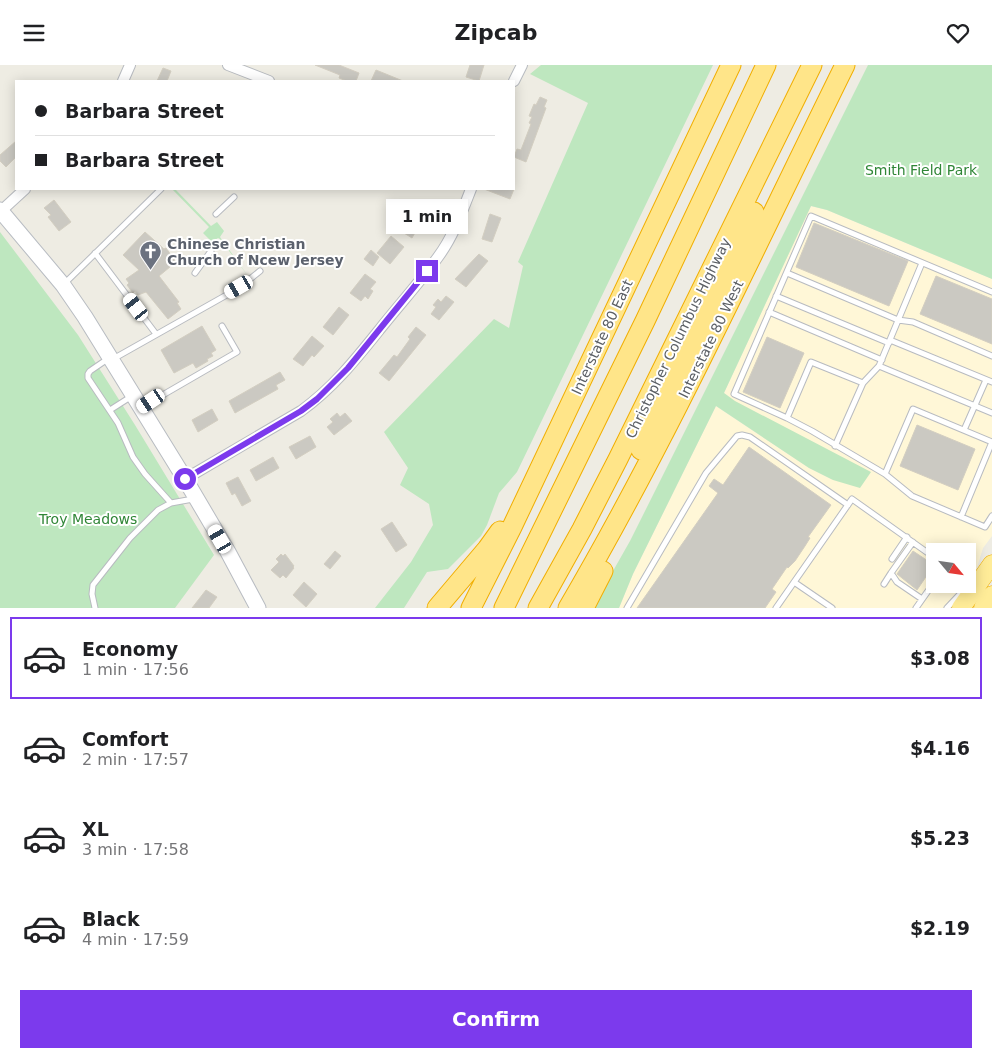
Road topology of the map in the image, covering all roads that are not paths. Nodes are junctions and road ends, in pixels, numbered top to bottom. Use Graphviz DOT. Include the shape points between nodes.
graph roads {
  1 [pos="130,65"];
  2 [pos="228,65"];
  3 [pos="522,65"];
  4 [pos="731,65"];
  5 [pos="766,65"];
  6 [pos="812,65"];
  7 [pos="818,65"];
  8 [pos="845,65"];
  9 [pos="123,80"];
  10 [pos="266,80"];
  11 [pos="514,80"];
  12 [pos="23,190"];
  13 [pos="160,190"];
  14 [pos="471,190"];
  15 [pos="234,197"];
  16 [pos="0,210"];
  17 [pos="216,214"];
  18 [pos="211,251"];
  19 [pos="95,253"];
  20 [pos="922,263"];
  21 [pos="260,271"];
  22 [pos="195,273"];
  23 [pos="786,273"];
  24 [pos="63,285"];
  25 [pos="992,292"];
  26 [pos="776,296"];
  27 [pos="769,312"];
  28 [pos="898,320"];
  29 [pos="222,326"];
  30 [pos="156,334"];
  31 [pos="889,341"];
  32 [pos="992,356"];
  33 [pos="112,358"];
  34 [pos="880,363"];
  35 [pos="986,380"];
  36 [pos="992,382"];
  37 [pos="863,383"];
  38 [pos="134,394"];
  39 [pos="975,406"];
  40 [pos="142,407"];
  41 [pos="110,410"];
  42 [pos="992,413"];
  43 [pos="787,418"];
  44 [pos="964,430"];
  45 [pos="992,442"];
  46 [pos="835,445"];
  47 [pos="885,474"];
  48 [pos="185,479"];
  49 [pos="532,485"];
  50 [pos="631,496"];
  51 [pos="196,498"];
  52 [pos="172,503"];
  53 [pos="848,505"];
  54 [pos="992,516"];
  55 [pos="961,517"];
  56 [pos="907,537"];
  57 [pos="913,542"];
  58 [pos="926,551"];
  59 [pos="892,559"];
  60 [pos="989,569"];
  61 [pos="892,573"];
  62 [pos="794,582"];
  63 [pos="884,584"];
  64 [pos="926,593"];
  65 [pos="922,599"];
  66 [pos="95,608"];
  67 [pos="258,608"];
  68 [pos="437,608"];
  69 [pos="471,608"];
  70 [pos="504,608"];
  71 [pos="538,608"];
  72 [pos="559,608"];
  73 [pos="568,608"];
  74 [pos="584,608"];
  75 [pos="627,608"];
  76 [pos="776,608"];
  77 [pos="832,608"];
  78 [pos="916,608"];
  79 [pos="947,608"];
  80 [pos="961,608"];
  1 -- 9 [label="street"];
  2 -- 10 [label="street"];
  3 -- 11 [label="street"];
  4 -- 49 [label="highway, Interstate 80 East"];
  5 -- 70 [label="highway" via="646,321"];
  6 -- 71 [label="highway, Christopher Columbus Highway" via="618,459"];
  7 -- 72 [label="highway" via="816,79 640,454"];
  8 -- 50 [label="highway, Interstate 80 West" via="684,395"];
  12 -- 16 [label="street"];
  13 -- 19 [label="lane"];
  14 -- 48 [label="street" via="438,257 331,387 301,411"];
  15 -- 17 [label="lane"];
  16 -- 24 [label="main road"];
  18 -- 22 [label="lane"];
  19 -- 24 [label="lane"];
  19 -- 30 [label="lane"];
  20 -- 23 [label="lane" via="811,216"];
  20 -- 25 [label="lane"];
  20 -- 28 [label="lane"];
  21 -- 30 [label="lane" via="239,287"];
  23 -- 26 [label="lane"];
  23 -- 28 [label="lane"];
  24 -- 33 [label="main road"];
  26 -- 27 [label="lane"];
  26 -- 31 [label="lane"];
  27 -- 34 [label="lane"];
  27 -- 43 [label="lane" via="734,394"];
  28 -- 31 [label="lane"];
  28 -- 32 [label="lane" via="913,322"];
  29 -- 40 [label="lane" via="237,352"];
  30 -- 33 [label="lane"];
  31 -- 34 [label="lane"];
  31 -- 35 [label="lane"];
  33 -- 38 [label="main road"];
  33 -- 41 [label="lane" via="88,374"];
  34 -- 37 [label="lane"];
  34 -- 39 [label="lane"];
  35 -- 36 [label="lane"];
  35 -- 39 [label="lane"];
  37 -- 43 [label="lane" via="811,362"];
  37 -- 46 [label="lane"];
  38 -- 40 [label="main road"];
  38 -- 41 [label="lane"];
  39 -- 42 [label="lane"];
  39 -- 44 [label="lane"];
  40 -- 48 [label="main road"];
  41 -- 52 [label="lane" via="133,457"];
  43 -- 46 [label="lane"];
  44 -- 45 [label="lane"];
  44 -- 47 [label="lane" via="913,409"];
  45 -- 55 [label="lane"];
  46 -- 47 [label="lane"];
  47 -- 55 [label="lane" via="912,496"];
  48 -- 51 [label="main road"];
  49 -- 68 [label="highway" via="487,549"];
  49 -- 69 [label="highway, Interstate 80 East"];
  50 -- 73 [label="highway, Interstate 80 West"];
  50 -- 74 [label="highway" via="626,527"];
  51 -- 52 [label="lane"];
  51 -- 67 [label="main road"];
  52 -- 66 [label="lane" via="158,510 130,537 93,585"];
  53 -- 56 [label="lane" via="852,499"];
  53 -- 62 [label="lane"];
  53 -- 75 [label="lane" via="750,437 737,436 706,473"];
  54 -- 55 [label="lane" via="984,527"];
  56 -- 57 [label="lane"];
  56 -- 59 [label="lane"];
  57 -- 58 [label="lane"];
  57 -- 61 [label="lane"];
  60 -- 79 [label="lane"];
  60 -- 80 [label="highway"];
  61 -- 63 [label="lane"];
  61 -- 65 [label="lane" via="897,582"];
  62 -- 76 [label="lane"];
  62 -- 77 [label="lane"];
  64 -- 65 [label="lane"];
  65 -- 78 [label="lane"];
}
